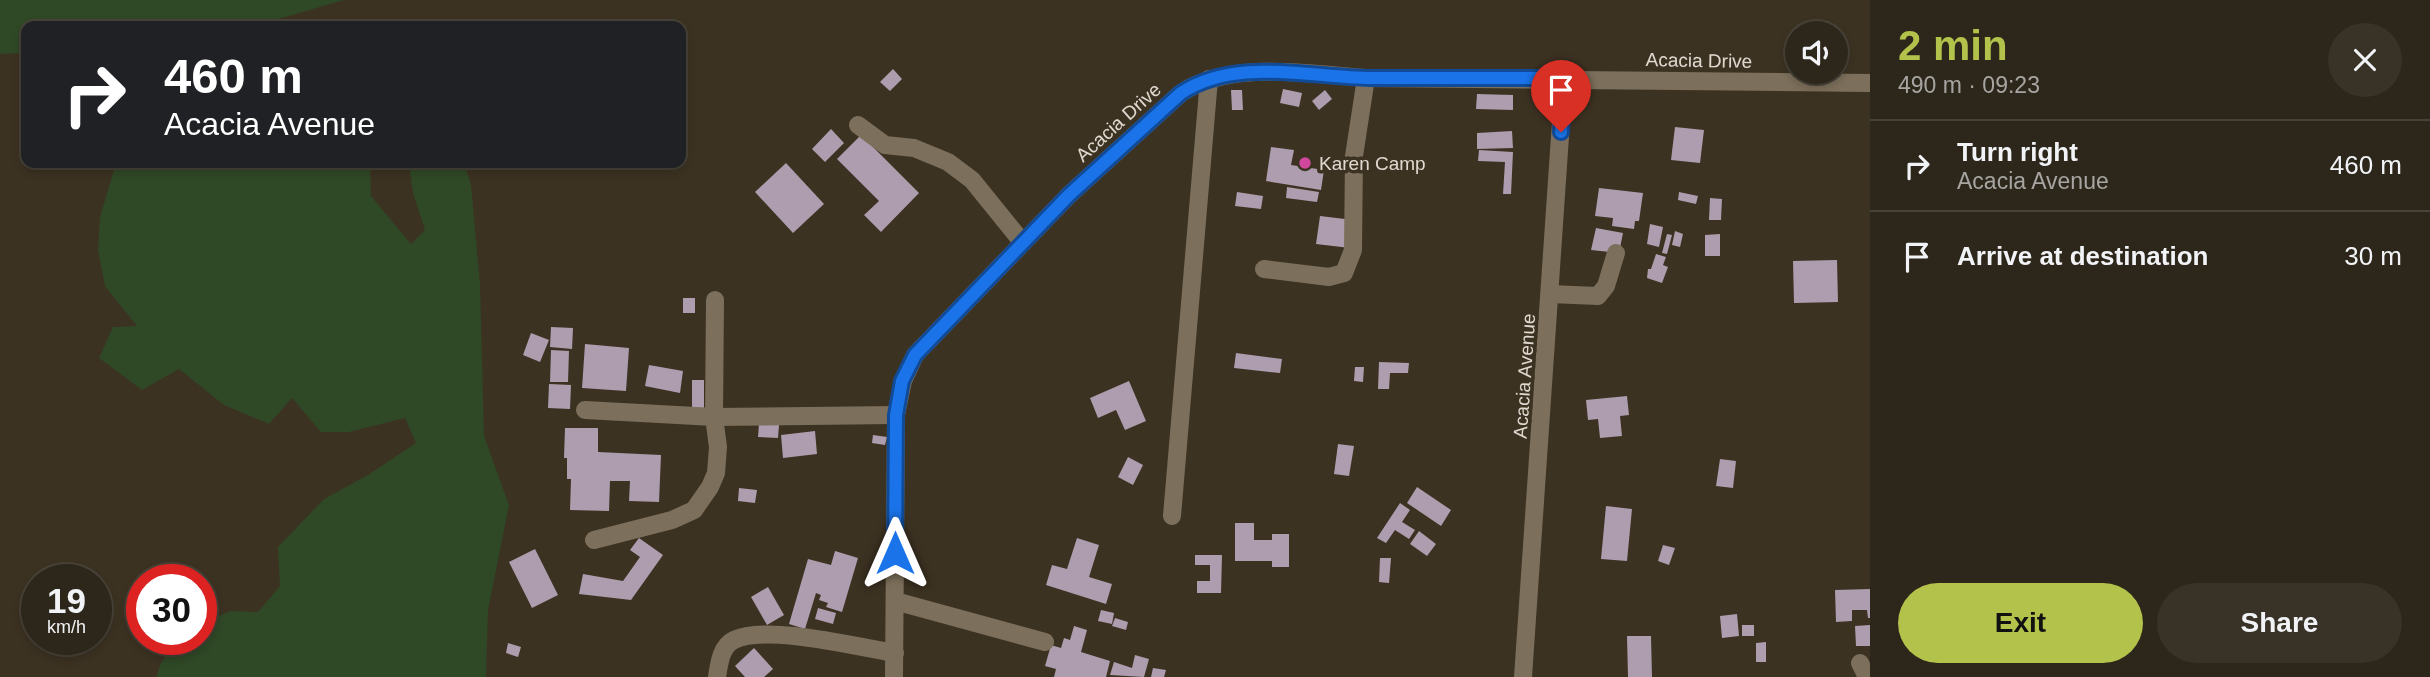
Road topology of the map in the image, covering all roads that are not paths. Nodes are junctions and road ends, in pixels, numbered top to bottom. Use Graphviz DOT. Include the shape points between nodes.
graph roads {
  1 [pos="1366,78"];
  2 [pos="1564,78"];
  3 [pos="1209,79"];
  4 [pos="1870,83"];
  5 [pos="858,125"];
  6 [pos="1023,243"];
  7 [pos="1616,253"];
  8 [pos="1264,269"];
  9 [pos="1550,294"];
  10 [pos="715,300"];
  11 [pos="585,410"];
  12 [pos="896,415"];
  13 [pos="714,417"];
  14 [pos="1172,516"];
  15 [pos="594,540"];
  16 [pos="895,601"];
  17 [pos="1045,642"];
  18 [pos="895,653"];
  19 [pos="717,677"];
  20 [pos="894,677"];
  21 [pos="1523,677"];
  1 -- 2 [label="street, Acacia Drive"];
  1 -- 3 [label="street, Acacia Drive" via="1293,73"];
  1 -- 8 [label="street" via="1354,156 1349,265 1344,273 1329,277"];
  2 -- 4 [label="street, Acacia Drive"];
  2 -- 9 [label="street, Acacia Avenue"];
  3 -- 6 [label="street, Acacia Drive" via="1181,93"];
  3 -- 14 [label="street"];
  5 -- 6 [label="street" via="885,145 914,148 948,162 972,180"];
  6 -- 12 [label="street, Acacia Drive" via="915,355 902,381"];
  7 -- 9 [label="street" via="1606,286 1598,296"];
  9 -- 21 [label="street, Acacia Avenue"];
  10 -- 13 [label="street"];
  11 -- 13 [label="street"];
  12 -- 13 [label="street"];
  12 -- 16 [label="street, Acacia Drive"];
  13 -- 15 [label="street" via="716,472 694,510"];
  16 -- 17 [label="street"];
  16 -- 18 [label="street, Acacia Drive"];
  18 -- 19 [label="street" via="786,635 754,635 733,640 721,655"];
  18 -- 20 [label="street, Acacia Drive"];
}
